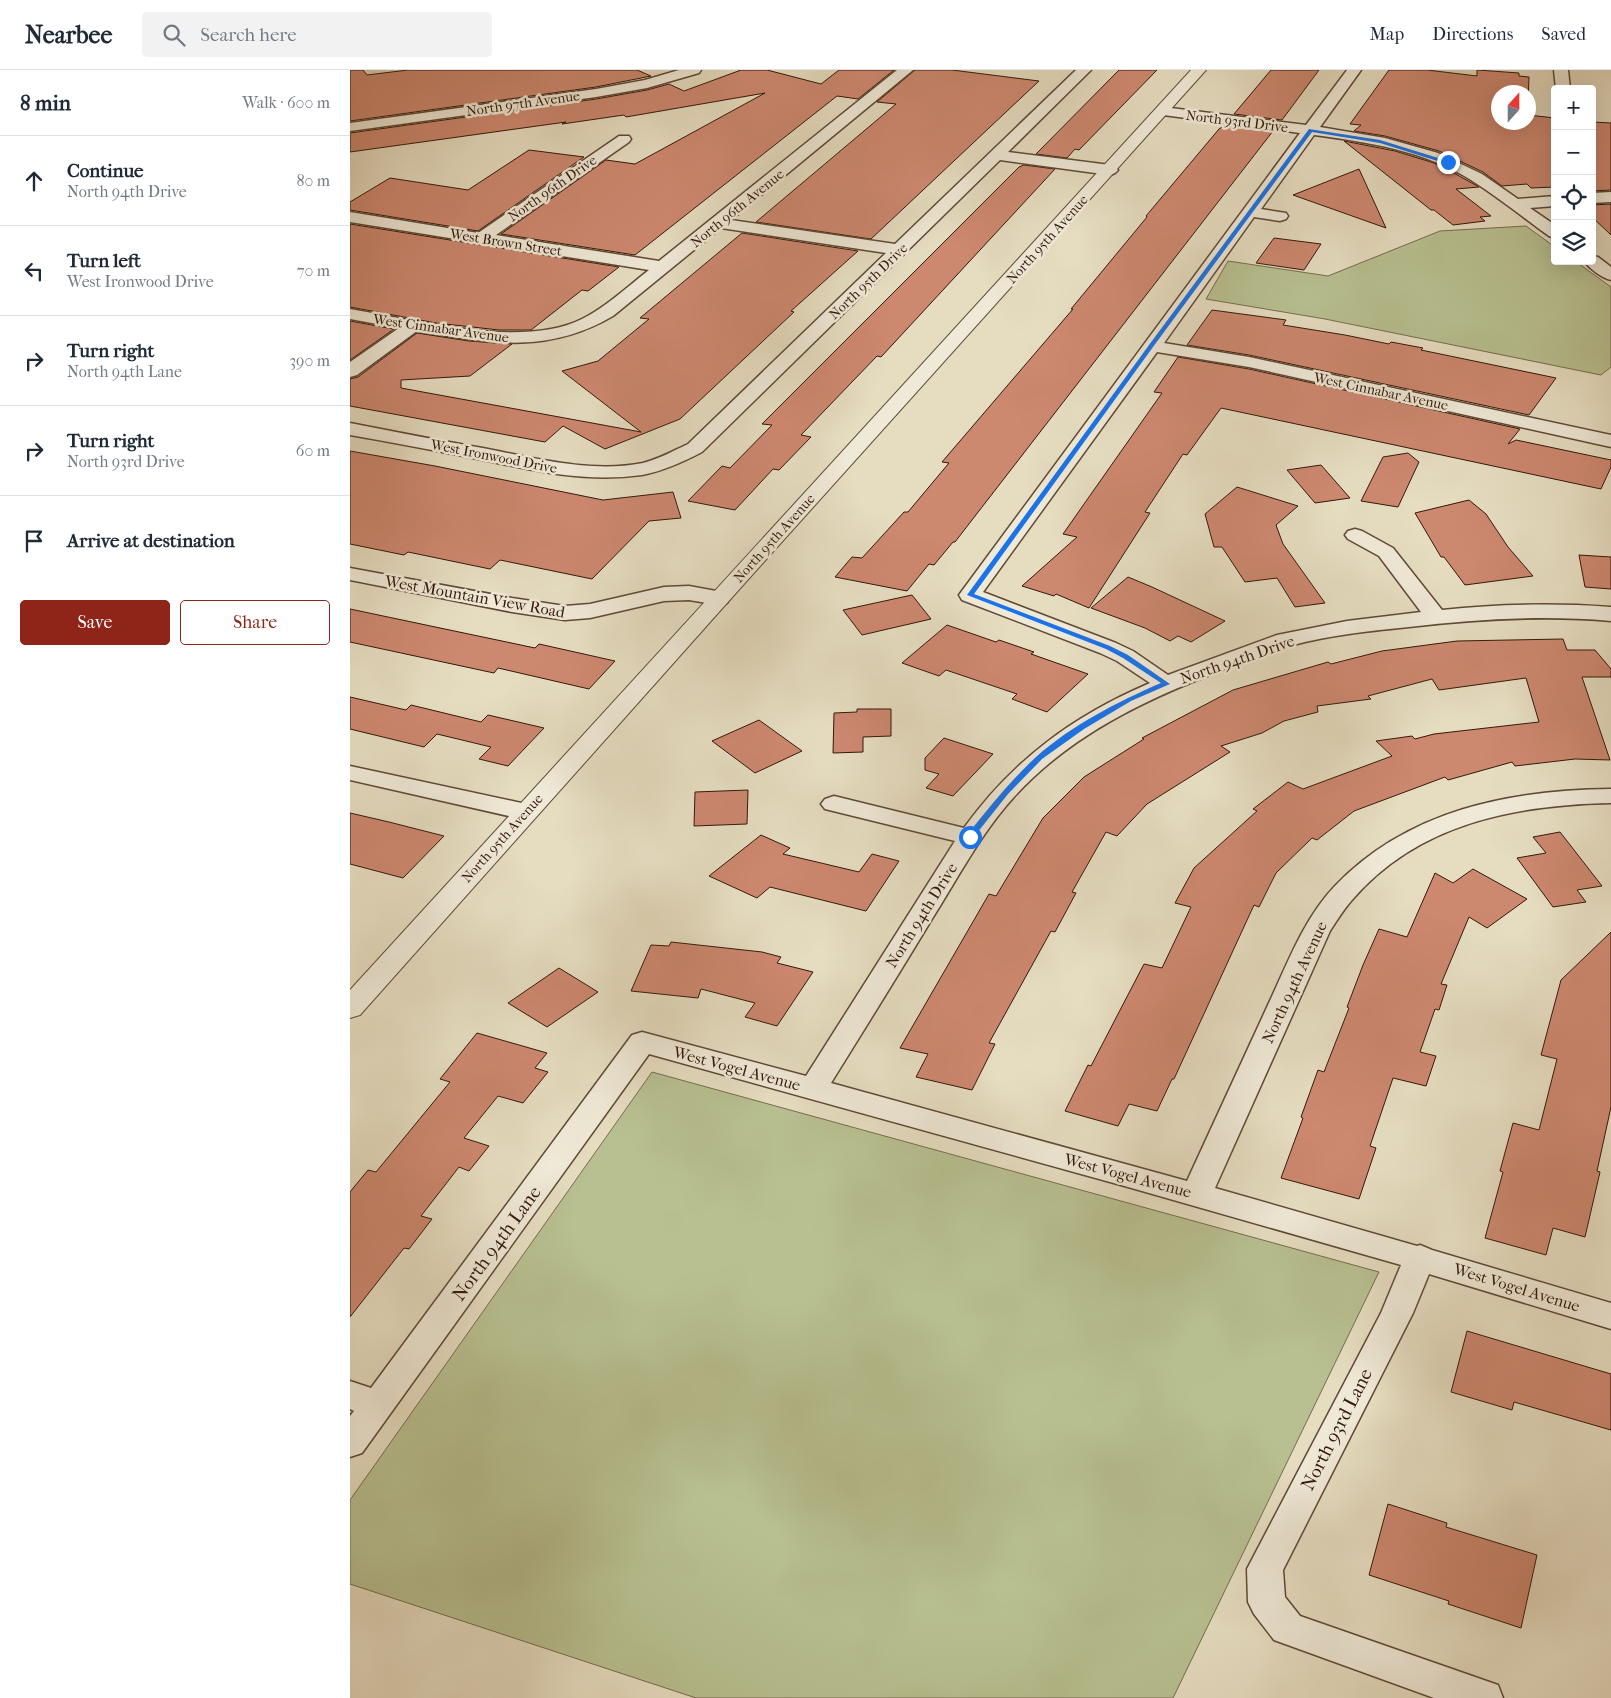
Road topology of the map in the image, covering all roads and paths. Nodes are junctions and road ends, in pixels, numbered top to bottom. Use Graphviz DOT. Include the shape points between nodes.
graph roads {
  1 [pos="694,70"];
  2 [pos="906,70"];
  3 [pos="1084,70"];
  4 [pos="1200,70"];
  5 [pos="1354,70"];
  6 [pos="1561,70"];
  7 [pos="1563,85"];
  8 [pos="1163,111"];
  9 [pos="350,127"];
  10 [pos="1311,130"];
  11 [pos="624,139"];
  12 [pos="996,155"];
  13 [pos="1110,170"];
  14 [pos="1611,197"];
  15 [pos="1596,198"];
  16 [pos="1551,201"];
  17 [pos="1517,204"];
  18 [pos="1250,212"];
  19 [pos="1280,216"];
  20 [pos="350,217"];
  21 [pos="719,223"];
  22 [pos="1551,230"];
  23 [pos="481,238"];
  24 [pos="900,250"];
  25 [pos="1596,264"];
  26 [pos="663,267"];
  27 [pos="1611,275"];
  28 [pos="350,314"];
  29 [pos="414,325"];
  30 [pos="562,334"];
  31 [pos="1151,346"];
  32 [pos="350,372"];
  33 [pos="350,428"];
  34 [pos="1611,441"];
  35 [pos="638,469"];
  36 [pos="1355,534"];
  37 [pos="350,574"];
  38 [pos="719,598"];
  39 [pos="1611,614"];
  40 [pos="1436,617"];
  41 [pos="1166,684"];
  42 [pos="350,773"];
  43 [pos="1611,796"];
  44 [pos="834,804"];
  45 [pos="526,812"];
  46 [pos="970,837"];
  47 [pos="350,1008"];
  48 [pos="642,1042"];
  49 [pos="813,1089"];
  50 [pos="1196,1193"];
  51 [pos="1420,1257"];
  52 [pos="1611,1316"];
  53 [pos="364,1400"];
  54 [pos="350,1444"];
  55 [pos="1484,1698"];
  1 -- 9 [label="street, North 97th Avenue" via="623,89"];
  2 -- 21 [label="street, North 96th Avenue"];
  3 -- 12 [label="street, North 95th Drive"];
  4 -- 8 [label="street, North 95th Avenue"];
  5 -- 10 [label="street"];
  6 -- 7 [label="street"];
  8 -- 10 [label="street, North 93rd Drive"];
  8 -- 13 [label="street, North 95th Avenue"];
  10 -- 17 [label="street, North 93rd Drive" via="1372,140 1432,156 1466,170"];
  10 -- 18 [label="street"];
  11 -- 23 [label="street, North 96th Drive"];
  12 -- 13 [label="street"];
  12 -- 24 [label="street, North 95th Drive"];
  13 -- 38 [label="street, North 95th Avenue"];
  14 -- 15 [label="street"];
  16 -- 17 [label="street"];
  17 -- 22 [label="street, North 93rd Drive"];
  18 -- 19 [label="street"];
  18 -- 31 [label="street"];
  20 -- 23 [label="street, West Brown Street"];
  21 -- 24 [label="street"];
  21 -- 26 [label="street, North 96th Avenue"];
  23 -- 26 [label="street, West Brown Street"];
  24 -- 35 [label="street, North 95th Drive" via="695,448 672,460"];
  25 -- 27 [label="street"];
  26 -- 30 [label="street, North 96th Avenue" via="598,318"];
  28 -- 29 [label="street, West Cinnabar Avenue"];
  29 -- 30 [label="street, West Cinnabar Avenue" via="504,339"];
  29 -- 32 [label="street"];
  31 -- 34 [label="street, West Cinnabar Avenue" via="1249,362"];
  31 -- 41 [label="street" via="970,595 1108,648"];
  33 -- 35 [label="street, West Ironwood Drive" via="561,469 607,473"];
  36 -- 40 [label="street" via="1386,552"];
  37 -- 38 [label="street, West Mountain View Road" via="564,612 590,611 664,594 689,593"];
  38 -- 45 [label="street, North 95th Avenue"];
  39 -- 40 [label="street" via="1528,611"];
  40 -- 41 [label="street, North 94th Drive" via="1363,625 1285,640"];
  41 -- 46 [label="street, North 94th Drive" via="1097,718 1040,758 1005,792"];
  42 -- 45 [label="street"];
  43 -- 50 [label="street, North 94th Avenue" via="1543,800 1478,811 1417,836 1381,857 1344,890 1317,929"];
  44 -- 46 [label="street"];
  45 -- 47 [label="street, North 95th Avenue"];
  46 -- 49 [label="street, North 94th Drive"];
  48 -- 49 [label="street, West Vogel Avenue"];
  48 -- 53 [label="street, North 94th Lane"];
  49 -- 50 [label="street, West Vogel Avenue"];
  50 -- 51 [label="street, West Vogel Avenue"];
  51 -- 52 [label="street, West Vogel Avenue"];
  51 -- 55 [label="street, North 93rd Lane" via="1396,1313 1265,1568 1267,1602 1287,1628"];
  53 -- 54 [label="street, North 94th Lane"];
}
